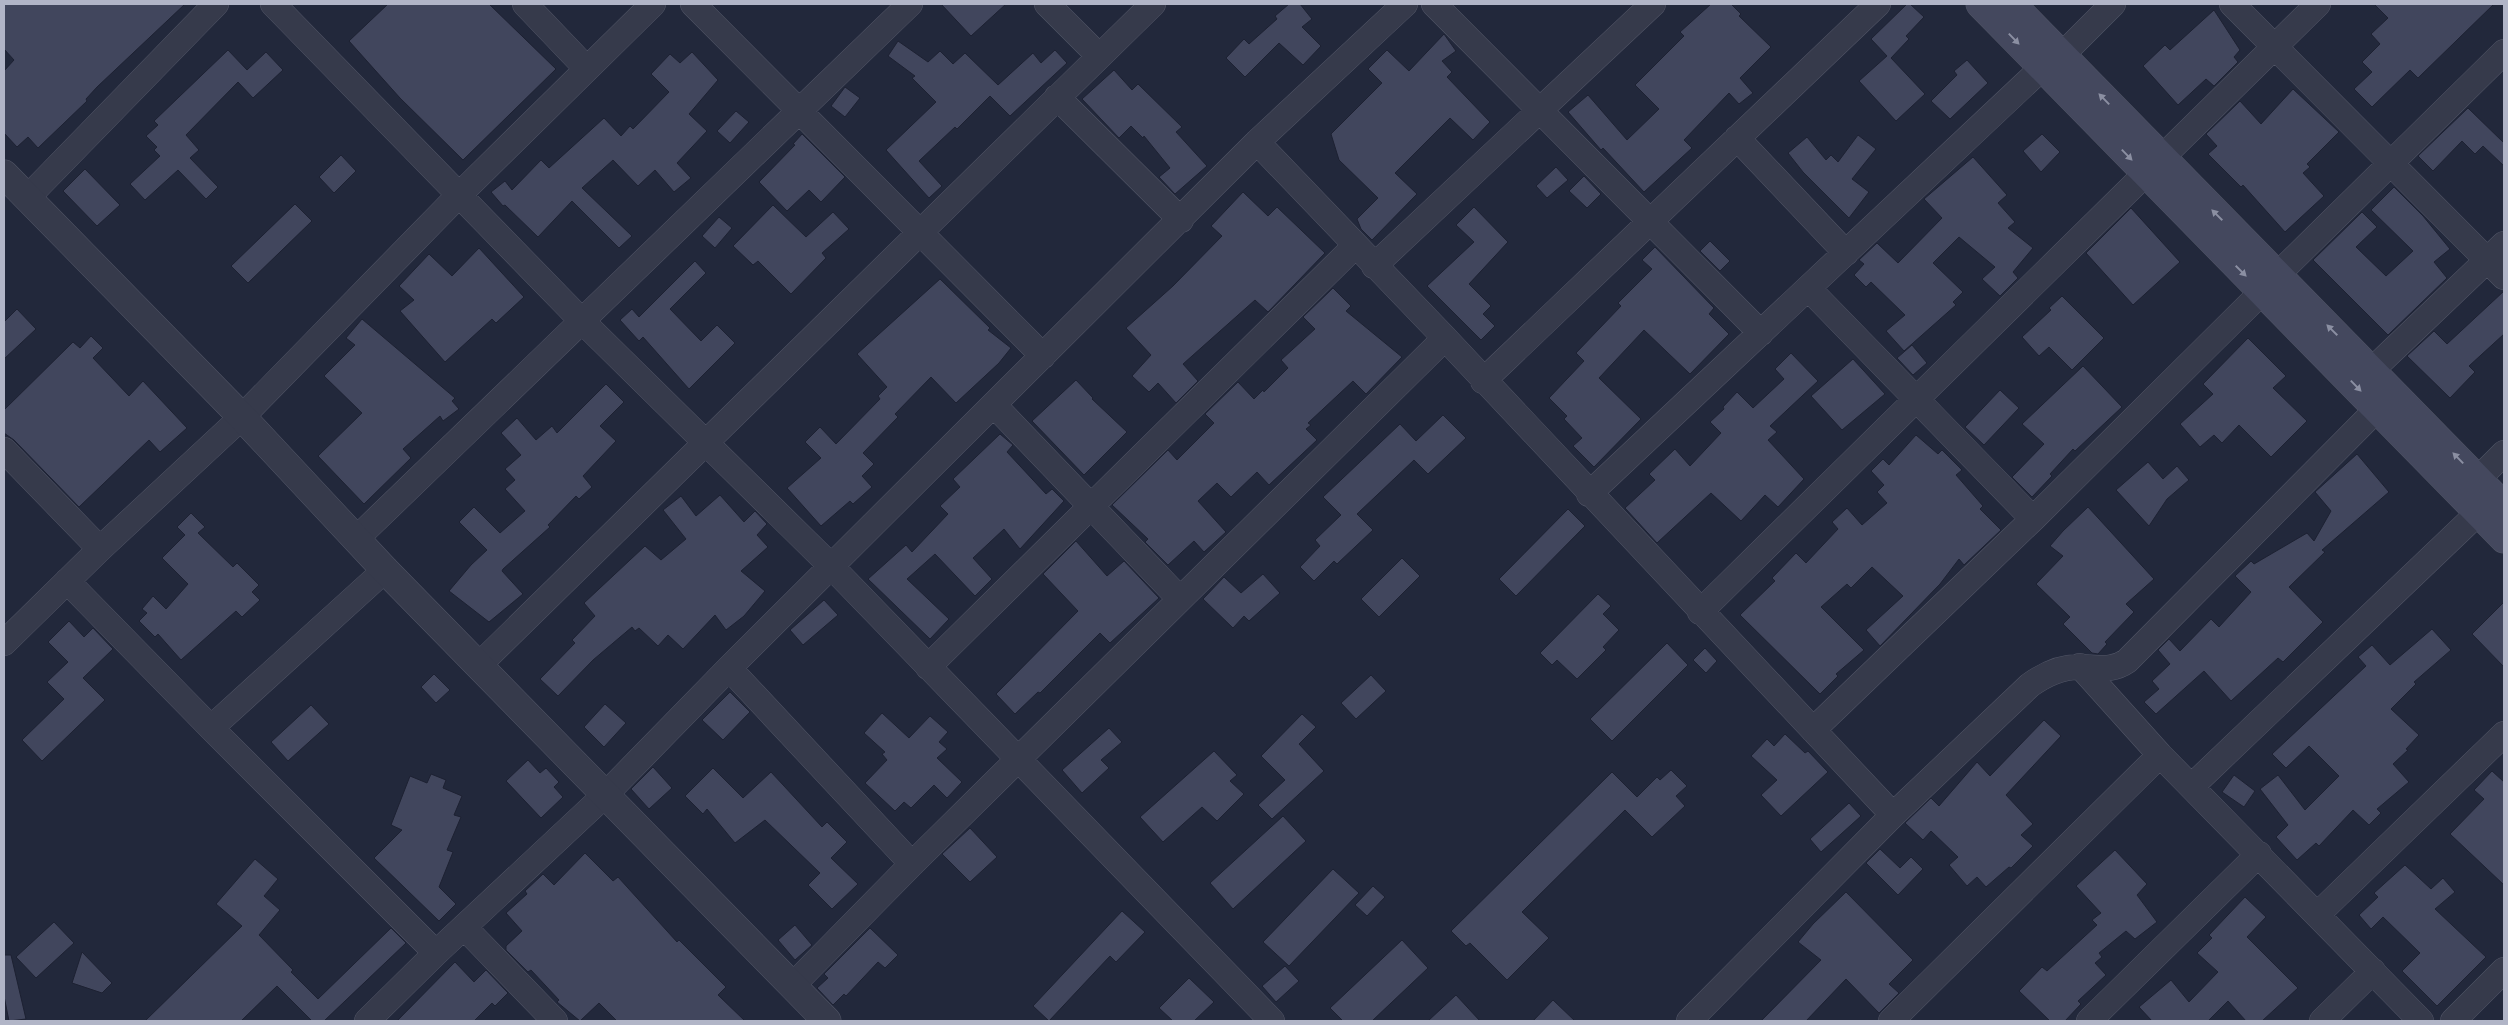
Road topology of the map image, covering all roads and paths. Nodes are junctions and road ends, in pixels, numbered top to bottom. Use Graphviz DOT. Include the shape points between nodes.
graph roads {
  1 [pos="216,4"];
  2 [pos="272,4"];
  3 [pos="525,4"];
  4 [pos="653,4"];
  5 [pos="693,4"];
  6 [pos="910,4"];
  7 [pos="1046,4"];
  8 [pos="1153,4"];
  9 [pos="1434,4"];
  10 [pos="1653,4"];
  11 [pos="1878,4"];
  12 [pos="1980,4"];
  13 [pos="2012,4"];
  14 [pos="2114,4"];
  15 [pos="2232,4"];
  16 [pos="2318,4"];
  17 [pos="1392,8"];
  18 [pos="2275,47"];
  19 [pos="2504,52"];
  20 [pos="1099,56"];
  21 [pos="2052,62"];
  22 [pos="587,69"];
  23 [pos="1058,97"];
  24 [pos="1542,110"];
  25 [pos="800,111"];
  26 [pos="1737,138"];
  27 [pos="1257,142"];
  28 [pos="2390,162"];
  29 [pos="2155,167"];
  30 [pos="4,174"];
  31 [pos="459,195"];
  32 [pos="27,198"];
  33 [pos="1181,220"];
  34 [pos="1651,221"];
  35 [pos="918,232"];
  36 [pos="1354,246"];
  37 [pos="1846,253"];
  38 [pos="2499,260"];
  39 [pos="1374,266"];
  40 [pos="2270,283"];
  41 [pos="1808,288"];
  42 [pos="582,321"];
  43 [pos="1760,333"];
  44 [pos="1445,338"];
  45 [pos="1043,356"];
  46 [pos="2372,370"];
  47 [pos="1483,381"];
  48 [pos="1916,400"];
  49 [pos="2386,401"];
  50 [pos="994,405"];
  51 [pos="242,417"];
  52 [pos="705,443"];
  53 [pos="4,450"];
  54 [pos="2504,453"];
  55 [pos="2478,480"];
  56 [pos="1589,494"];
  57 [pos="2504,506"];
  58 [pos="1091,507"];
  59 [pos="2478,512"];
  60 [pos="2033,519"];
  61 [pos="356,539"];
  62 [pos="2504,539"];
  63 [pos="100,549"];
  64 [pos="831,566"];
  65 [pos="385,570"];
  66 [pos="67,581"];
  67 [pos="1180,598"];
  68 [pos="1700,612"];
  69 [pos="4,644"];
  70 [pos="478,665"];
  71 [pos="2080,666"];
  72 [pos="928,667"];
  73 [pos="729,668"];
  74 [pos="210,728"];
  75 [pos="1813,730"];
  76 [pos="2504,734"];
  77 [pos="2160,755"];
  78 [pos="1019,758"];
  79 [pos="2192,786"];
  80 [pos="605,794"];
  81 [pos="1893,815"];
  82 [pos="2259,854"];
  83 [pos="912,864"];
  84 [pos="2317,915"];
  85 [pos="464,927"];
  86 [pos="436,953"];
  87 [pos="2504,970"];
  88 [pos="2373,971"];
  89 [pos="793,985"];
  90 [pos="367,1021"];
  91 [pos="555,1021"];
  92 [pos="827,1021"];
  93 [pos="1272,1021"];
  94 [pos="1689,1021"];
  95 [pos="1891,1021"];
  96 [pos="2089,1021"];
  97 [pos="2322,1021"];
  98 [pos="2421,1021"];
  99 [pos="2453,1021"];
  1 -- 32 [label="street"];
  2 -- 31 [label="street"];
  3 -- 22 [label="street"];
  4 -- 22 [label="street"];
  5 -- 25 [label="street"];
  6 -- 25 [label="street"];
  7 -- 20 [label="street"];
  8 -- 20 [label="street"];
  9 -- 24 [label="street"];
  10 -- 24 [label="street"];
  11 -- 26 [label="street"];
  12 -- 21 [label="main road, one-way"];
  13 -- 21 [label="main road"];
  14 -- 21 [label="street"];
  15 -- 18 [label="street"];
  16 -- 18 [label="street"];
  17 -- 27 [label="street"];
  18 -- 28 [label="street"];
  18 -- 29 [label="street"];
  19 -- 28 [label="street"];
  20 -- 23 [label="street"];
  21 -- 29 [label="main road"];
  21 -- 37 [label="street"];
  22 -- 31 [label="street"];
  23 -- 33 [label="street"];
  23 -- 35 [label="street"];
  24 -- 34 [label="street"];
  24 -- 39 [label="street"];
  25 -- 35 [label="street"];
  25 -- 42 [label="street"];
  26 -- 34 [label="street"];
  26 -- 37 [label="street"];
  27 -- 33 [label="street"];
  27 -- 36 [label="street"];
  28 -- 38 [label="street"];
  28 -- 40 [label="street"];
  29 -- 40 [label="main road"];
  29 -- 48 [label="street"];
  30 -- 32 [label="street"];
  31 -- 42 [label="street"];
  31 -- 51 [label="street"];
  32 -- 51 [label="street"];
  33 -- 45 [label="street"];
  34 -- 43 [label="street"];
  34 -- 47 [label="street"];
  35 -- 45 [label="street"];
  35 -- 52 [label="street"];
  36 -- 39 [label="street"];
  36 -- 58 [label="street"];
  37 -- 41 [label="street"];
  38 -- 46 [label="street"];
  39 -- 44 [label="street"];
  46 -- 40 [label="main road, one-way"];
  40 -- 49 [label="main road, one-way"];
  40 -- 60 [label="street"];
  41 -- 43 [label="street"];
  41 -- 48 [label="street"];
  42 -- 52 [label="street"];
  42 -- 61 [label="street"];
  43 -- 56 [label="street"];
  44 -- 47 [label="street"];
  44 -- 67 [label="street"];
  45 -- 50 [label="street"];
  46 -- 49 [label="main road"];
  47 -- 56 [label="street"];
  48 -- 60 [label="street"];
  48 -- 68 [label="street"];
  55 -- 49 [label="main road, one-way"];
  49 -- 59 [label="main road"];
  49 -- 71 [label="street" via="2127,661 2115,668"];
  50 -- 58 [label="street"];
  50 -- 64 [label="street"];
  51 -- 61 [label="street"];
  51 -- 63 [label="street"];
  52 -- 64 [label="street"];
  52 -- 70 [label="street"];
  53 -- 63 [label="street"];
  54 -- 55 [label="street"];
  55 -- 57 [label="main road"];
  56 -- 68 [label="street"];
  58 -- 67 [label="street"];
  58 -- 72 [label="street"];
  59 -- 62 [label="main road"];
  59 -- 79 [label="street"];
  60 -- 75 [label="street"];
  61 -- 65 [label="street"];
  63 -- 66 [label="street"];
  64 -- 72 [label="street"];
  64 -- 73 [label="street"];
  65 -- 70 [label="street"];
  65 -- 74 [label="street"];
  66 -- 69 [label="street"];
  66 -- 74 [label="street"];
  67 -- 78 [label="street"];
  68 -- 75 [label="street"];
  70 -- 80 [label="street"];
  71 -- 77 [label="street"];
  71 -- 81 [label="street" via="2045,675 2030,685"];
  72 -- 78 [label="street"];
  73 -- 80 [label="street"];
  73 -- 83 [label="street"];
  74 -- 86 [label="street"];
  75 -- 81 [label="street"];
  76 -- 84 [label="street"];
  77 -- 79 [label="street"];
  77 -- 95 [label="street"];
  78 -- 83 [label="street"];
  78 -- 93 [label="street"];
  79 -- 82 [label="street"];
  80 -- 85 [label="street"];
  80 -- 89 [label="street"];
  81 -- 94 [label="street"];
  82 -- 84 [label="street"];
  82 -- 96 [label="street"];
  83 -- 89 [label="street"];
  84 -- 88 [label="street"];
  85 -- 86 [label="street"];
  85 -- 91 [label="street"];
  86 -- 90 [label="street"];
  87 -- 99 [label="street"];
  88 -- 97 [label="street"];
  88 -- 98 [label="street"];
  89 -- 92 [label="street"];
}
